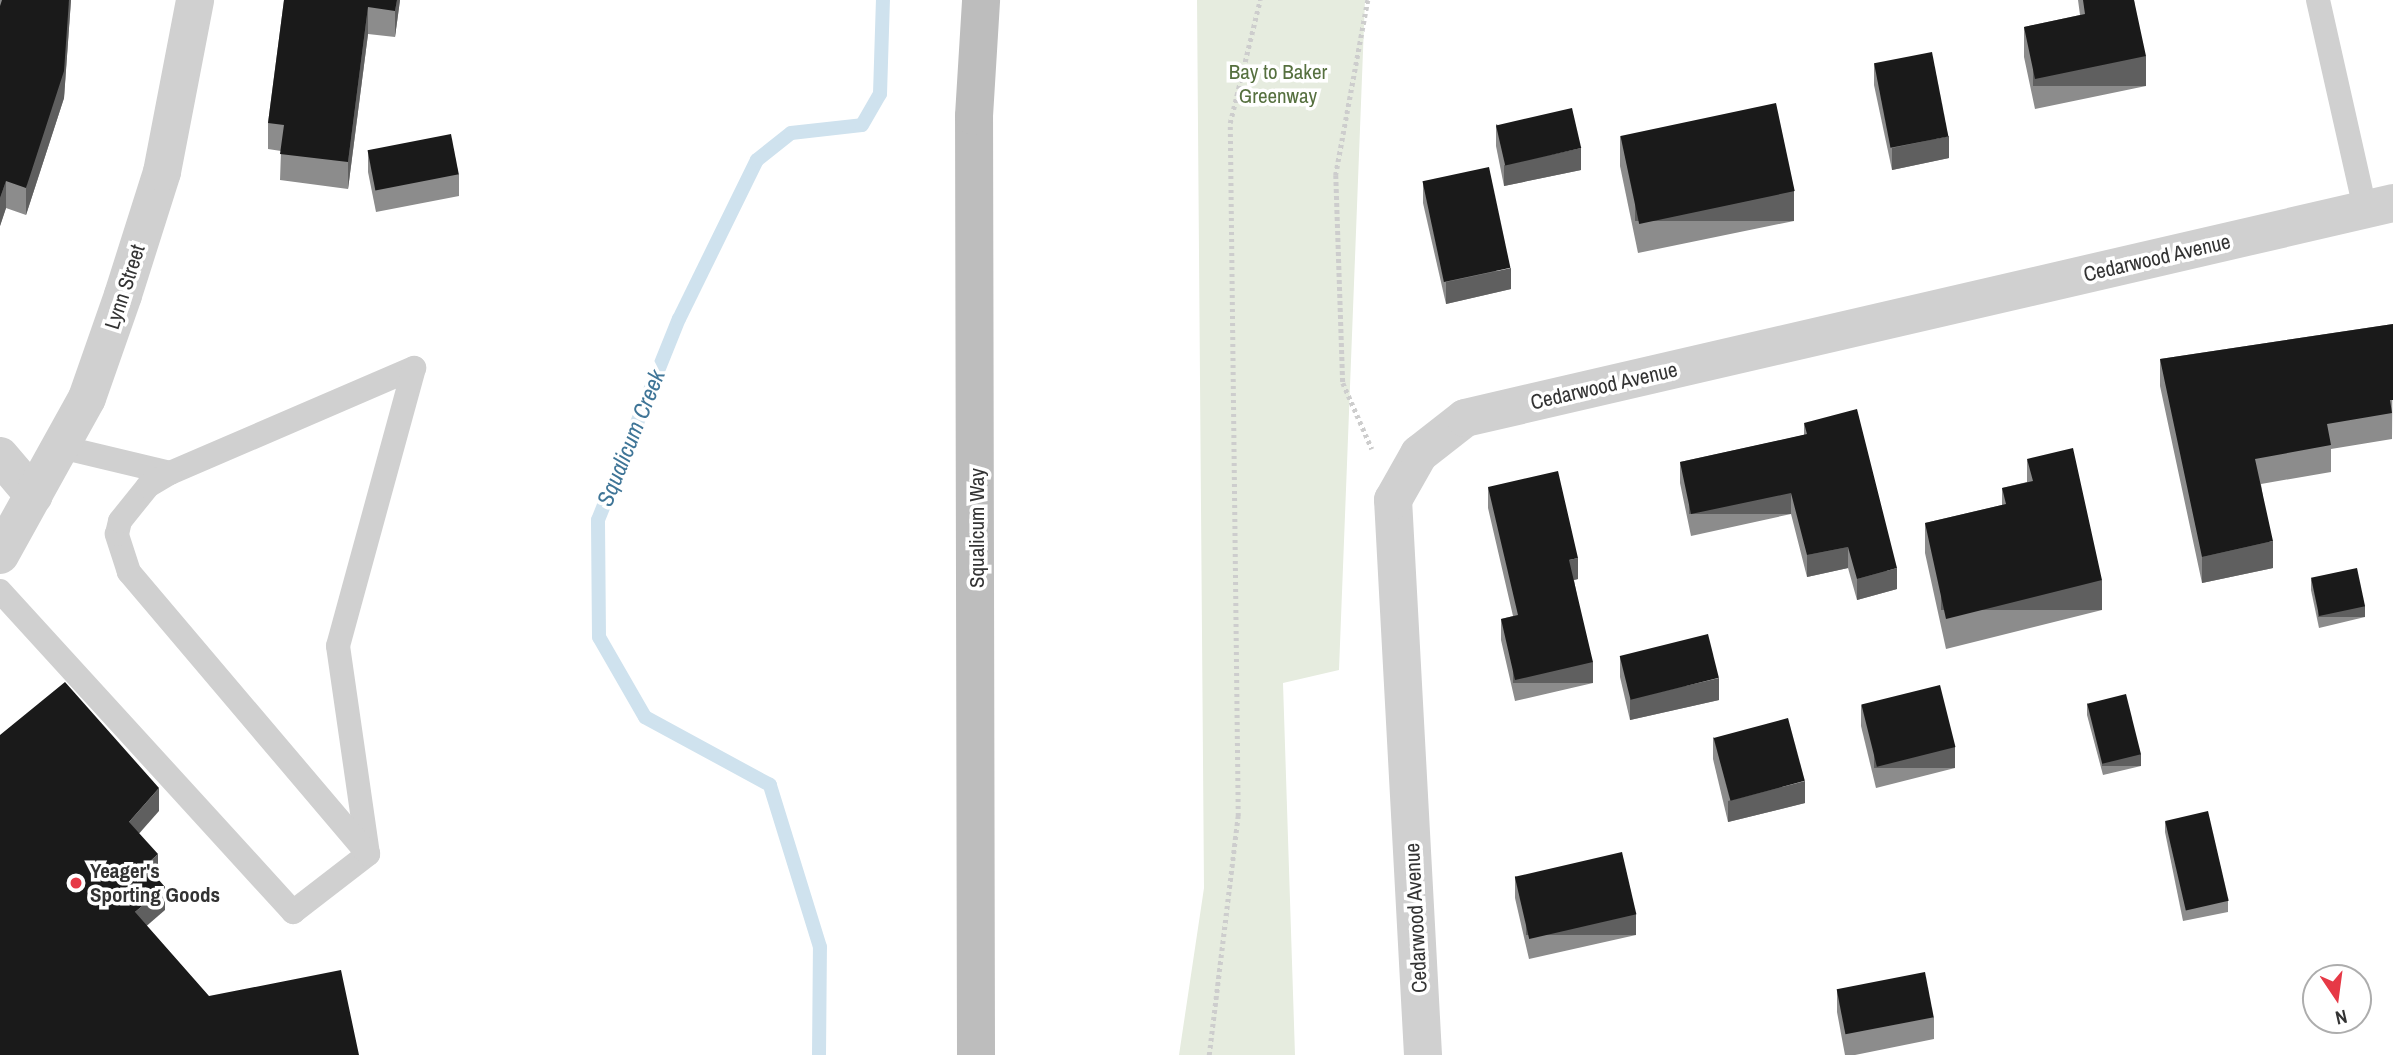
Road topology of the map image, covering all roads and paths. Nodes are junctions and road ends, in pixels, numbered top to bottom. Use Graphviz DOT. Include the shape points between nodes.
graph roads {
  1 [pos="195,0"];
  2 [pos="981,0"];
  3 [pos="1260,0"];
  4 [pos="1367,0"];
  5 [pos="2318,0"];
  6 [pos="2379,206"];
  7 [pos="61,447"];
  8 [pos="0,456"];
  9 [pos="170,473"];
  10 [pos="34,496"];
  11 [pos="1394,500"];
  12 [pos="0,555"];
  13 [pos="0,591"];
  14 [pos="368,854"];
  15 [pos="976,1055"];
  16 [pos="1209,1055"];
  17 [pos="1423,1055"];
  1 -- 7 [label="street, Lynn Street" via="162,172 87,398"];
  2 -- 15 [label="street, Squalicum Way" via="974,116"];
  3 -- 16 [label="path" via="1230,123 1238,816"];
  4 -- 11 [label="path" via="1336,175 1343,383"];
  5 -- 6 [label="lane"];
  6 -- 11 [label="street, Cedarwood Avenue" via="1465,418 1419,454"];
  7 -- 9 [label="lane"];
  7 -- 10 [label="street, Lynn Street"];
  8 -- 10 [label="street"];
  9 -- 14 [label="lane" via="148,486 120,521 117,534 129,572"];
  9 -- 14 [label="lane" via="414,368 338,646"];
  10 -- 12 [label="street, Lynn Street"];
  11 -- 17 [label="street, Cedarwood Avenue"];
  13 -- 14 [label="lane" via="293,912"];
}
